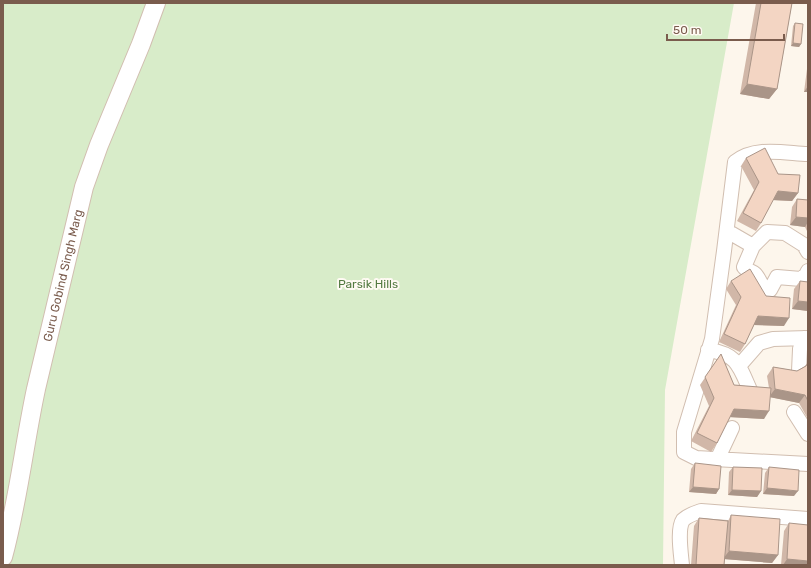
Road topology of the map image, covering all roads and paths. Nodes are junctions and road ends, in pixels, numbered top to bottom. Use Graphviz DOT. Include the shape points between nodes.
graph roads {
  1 [pos="156,3"];
  2 [pos="808,154"];
  3 [pos="727,231"];
  4 [pos="753,246"];
  5 [pos="808,252"];
  6 [pos="744,267"];
  7 [pos="808,271"];
  8 [pos="721,273"];
  9 [pos="806,338"];
  10 [pos="708,350"];
  11 [pos="739,366"];
  12 [pos="799,371"];
  13 [pos="750,390"];
  14 [pos="794,412"];
  15 [pos="732,428"];
  16 [pos="808,434"];
  17 [pos="717,460"];
  18 [pos="808,464"];
  19 [pos="808,519"];
  20 [pos="3,557"];
  21 [pos="682,565"];
  1 -- 20 [label="street, Guru Gobind Singh Marg" via="84,187 34,396 16,502"];
  2 -- 3 [label="street" via="741,157 735,162"];
  3 -- 4 [label="street"];
  3 -- 8 [label="street"];
  4 -- 5 [label="street" via="767,232 785,233 804,245"];
  4 -- 6 [label="street"];
  6 -- 7 [label="street" via="754,273 766,291 770,290 777,277 801,279"];
  6 -- 8 [label="street"];
  8 -- 10 [label="street" via="712,339"];
  9 -- 11 [label="street" via="773,339 759,343"];
  9 -- 12 [label="street" via="800,349"];
  10 -- 11 [label="street" via="727,355"];
  10 -- 17 [label="street" via="684,432 684,452 696,458"];
  11 -- 13 [label="street"];
  14 -- 16 [label="street"];
  15 -- 17 [label="street"];
  17 -- 18 [label="street"];
  19 -- 21 [label="street" via="701,511 690,515 683,521 680,531"];
}
